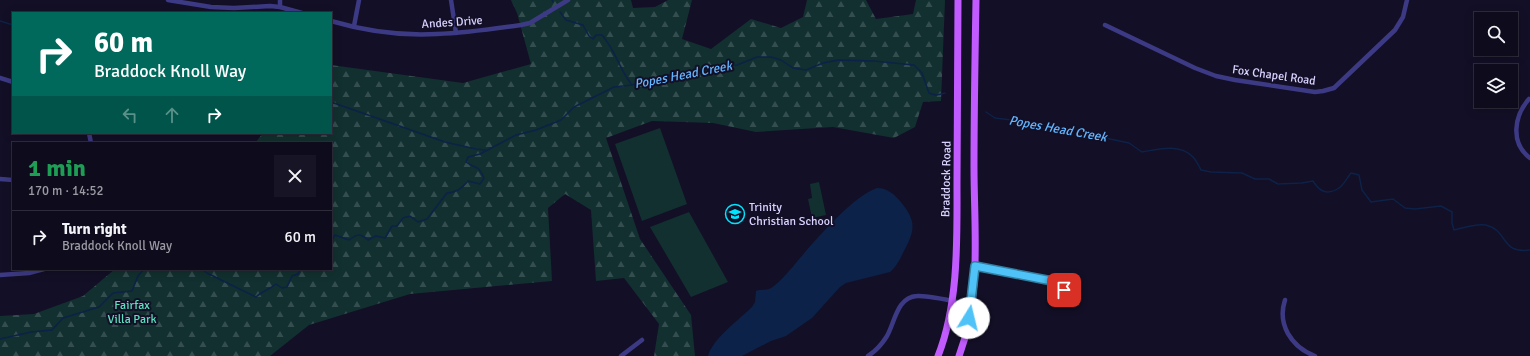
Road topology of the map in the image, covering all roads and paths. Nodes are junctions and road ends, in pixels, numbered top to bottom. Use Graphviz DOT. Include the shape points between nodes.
graph roads {
  1 [pos="168,0"];
  2 [pos="280,0"];
  3 [pos="359,0"];
  4 [pos="451,0"];
  5 [pos="568,0"];
  6 [pos="958,0"];
  7 [pos="976,0"];
  8 [pos="1407,0"];
  9 [pos="280,7"];
  10 [pos="298,12"];
  11 [pos="332,21"];
  12 [pos="1105,25"];
  13 [pos="354,26"];
  14 [pos="456,33"];
  15 [pos="0,78"];
  16 [pos="12,82"];
  17 [pos="1529,99"];
  18 [pos="1530,158"];
  19 [pos="0,179"];
  20 [pos="12,180"];
  21 [pos="975,266"];
  22 [pos="40,270"];
  23 [pos="0,275"];
  24 [pos="1064,290"];
  25 [pos="1285,300"];
  26 [pos="952,301"];
  27 [pos="972,305"];
  28 [pos="642,340"];
  29 [pos="621,356"];
  30 [pos="868,356"];
  31 [pos="938,356"];
  32 [pos="959,356"];
  33 [pos="1315,356"];
  1 -- 9 [label="street" via="211,8"];
  2 -- 9 [label="street"];
  3 -- 13 [label="street"];
  4 -- 14 [label="street"];
  5 -- 14 [label="street, Andes Drive" via="526,24"];
  6 -- 26 [label="main road, Braddock Road" via="956,239"];
  7 -- 21 [label="main road"];
  8 -- 12 [label="street, Fox Chapel Road" via="1402,21 1392,34 1334,88 1315,92 1216,76"];
  9 -- 10 [label="street"];
  11 -- 13 [label="street, Andes Drive"];
  13 -- 14 [label="street, Andes Drive" via="392,33"];
  15 -- 16 [label="street"];
  17 -- 18 [label="street" via="1522,109 1516,129 1519,145"];
  19 -- 20 [label="street"];
  21 -- 24 [label="street" via="1052,281"];
  21 -- 27 [label="main road"];
  22 -- 23 [label="street"];
  25 -- 33 [label="street" via="1282,313 1286,331 1295,344"];
  26 -- 27 [label="street"];
  26 -- 30 [label="street" via="918,296 904,301 886,336"];
  26 -- 31 [label="main road, Braddock Road"];
  27 -- 32 [label="main road"];
  28 -- 29 [label="street"];
}
